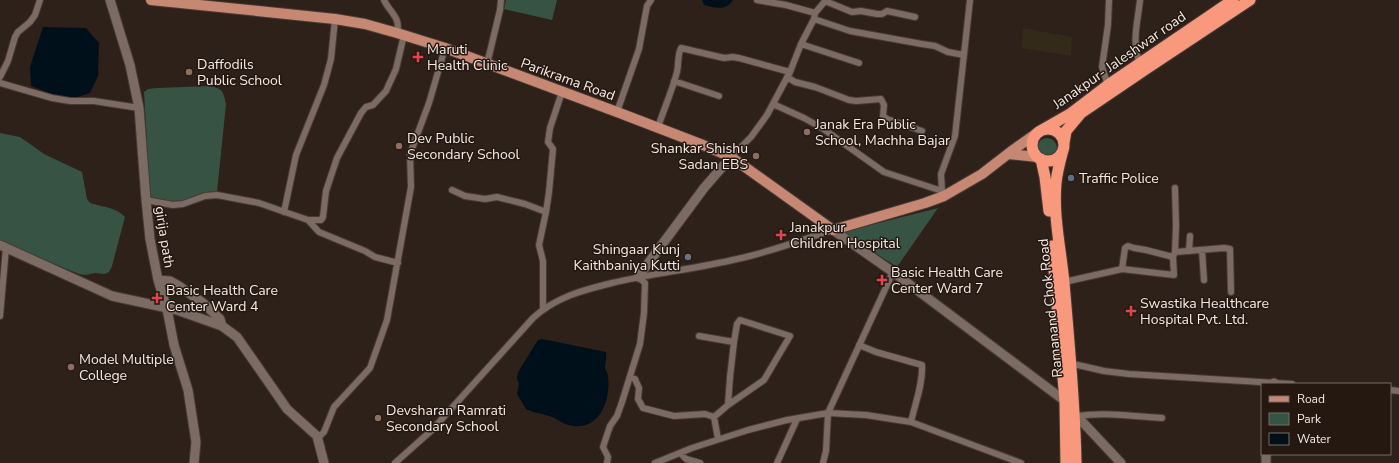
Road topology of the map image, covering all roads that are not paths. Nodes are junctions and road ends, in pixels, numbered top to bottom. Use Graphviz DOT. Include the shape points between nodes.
graph roads {
  1 [pos="40,0"];
  2 [pos="110,0"];
  3 [pos="151,0"];
  4 [pos="384,0"];
  5 [pos="501,0"];
  6 [pos="651,0"];
  7 [pos="757,0"];
  8 [pos="970,0"];
  9 [pos="1109,0"];
  10 [pos="1140,0"];
  11 [pos="1233,0"];
  12 [pos="1250,0"];
  13 [pos="826,1"];
  14 [pos="815,16"];
  15 [pos="915,17"];
  16 [pos="335,19"];
  17 [pos="401,34"];
  18 [pos="801,44"];
  19 [pos="445,48"];
  20 [pos="964,55"];
  21 [pos="859,63"];
  22 [pos="1140,63"];
  23 [pos="488,64"];
  24 [pos="788,75"];
  25 [pos="0,77"];
  26 [pos="674,81"];
  27 [pos="0,83"];
  28 [pos="1108,85"];
  29 [pos="562,92"];
  30 [pos="719,96"];
  31 [pos="773,104"];
  32 [pos="139,108"];
  33 [pos="617,112"];
  34 [pos="658,127"];
  35 [pos="922,131"];
  36 [pos="1039,132"];
  37 [pos="1063,146"];
  38 [pos="1008,154"];
  39 [pos="731,157"];
  40 [pos="1039,158"];
  41 [pos="1175,188"];
  42 [pos="452,190"];
  43 [pos="943,193"];
  44 [pos="146,200"];
  45 [pos="284,212"];
  46 [pos="546,212"];
  47 [pos="308,220"];
  48 [pos="833,230"];
  49 [pos="1190,236"];
  50 [pos="3,246"];
  51 [pos="1202,250"];
  52 [pos="1189,251"];
  53 [pos="1174,254"];
  54 [pos="398,263"];
  55 [pos="1122,269"];
  56 [pos="893,272"];
  57 [pos="638,276"];
  58 [pos="158,280"];
  59 [pos="1204,280"];
  60 [pos="1064,282"];
  61 [pos="1232,292"];
  62 [pos="543,308"];
  63 [pos="167,309"];
  64 [pos="0,316"];
  65 [pos="222,326"];
  66 [pos="699,336"];
  67 [pos="734,342"];
  68 [pos="859,345"];
  69 [pos="1070,363"];
  70 [pos="630,377"];
  71 [pos="1274,383"];
  72 [pos="1065,401"];
  73 [pos="728,405"];
  74 [pos="828,413"];
  75 [pos="1076,415"];
  76 [pos="714,417"];
  77 [pos="1162,418"];
  78 [pos="797,419"];
  79 [pos="911,422"];
  80 [pos="318,438"];
  81 [pos="718,439"];
  82 [pos="680,453"];
  83 [pos="194,463"];
  84 [pos="324,463"];
  85 [pos="395,463"];
  86 [pos="607,463"];
  87 [pos="655,463"];
  88 [pos="700,463"];
  89 [pos="778,463"];
  90 [pos="823,463"];
  91 [pos="1021,463"];
  92 [pos="1066,463"];
  93 [pos="1076,463"];
  94 [pos="1121,463"];
  1 -- 25 [label="street" via="35,15 15,37"];
  2 -- 32 [label="street, girija path" via="130,65"];
  3 -- 16 [label="main road, Parikrama Road"];
  4 -- 17 [label="street" via="397,19"];
  5 -- 23 [label="street"];
  6 -- 33 [label="street" via="647,6 639,49"];
  7 -- 14 [label="street" via="786,5"];
  8 -- 20 [label="street"];
  9 -- 28 [label="street" via="1102,67"];
  10 -- 22 [label="street" via="1135,38"];
  11 -- 22 [label="highway, Janakpur- Jaleshwar road"];
  12 -- 37 [label="highway, Janakpur- Jaleshwar road" via="1081,113 1066,131"];
  13 -- 14 [label="street"];
  13 -- 15 [label="street" via="852,12 882,14 887,11"];
  14 -- 18 [label="street"];
  14 -- 20 [label="street" via="858,33 935,46"];
  16 -- 17 [label="main road, Parikrama Road"];
  16 -- 45 [label="street" via="331,59 324,85 296,155"];
  17 -- 19 [label="main road, Parikrama Road"];
  17 -- 47 [label="street" via="396,69 386,91 361,113 337,158 326,191 323,217 320,220"];
  18 -- 21 [label="street"];
  18 -- 24 [label="street"];
  19 -- 23 [label="main road, Parikrama Road"];
  19 -- 54 [label="street" via="429,103 410,154 411,187"];
  20 -- 43 [label="street" via="955,136 941,174"];
  22 -- 28 [label="highway, Janakpur- Jaleshwar road"];
  23 -- 29 [label="main road, Parikrama Road"];
  24 -- 26 [label="street" via="739,58 724,58 684,48 680,49"];
  24 -- 31 [label="street"];
  24 -- 35 [label="street" via="795,82 849,100 881,99 884,116 887,119"];
  26 -- 30 [label="street"];
  26 -- 34 [label="street"];
  27 -- 32 [label="street" via="52,98"];
  28 -- 36 [label="highway, Janakpur- Jaleshwar road" via="1070,114"];
  29 -- 33 [label="main road, Parikrama Road"];
  29 -- 46 [label="street" via="548,142 553,149"];
  31 -- 39 [label="street" via="750,137"];
  31 -- 43 [label="street" via="822,128 884,172"];
  32 -- 44 [label="street, girija path"];
  33 -- 34 [label="main road, Parikrama Road"];
  34 -- 39 [label="main road, Parikrama Road"];
  36 -- 37 [label="highway" via="1049,129 1056,131 1061,136"];
  36 -- 38 [label="main road"];
  36 -- 40 [label="highway" via="1032,143 1033,152"];
  37 -- 40 [label="highway" via="1060,156 1054,160"];
  37 -- 60 [label="highway, Ramanand Chok Road" via="1055,202"];
  38 -- 40 [label="main road"];
  38 -- 43 [label="main road" via="982,174"];
  39 -- 48 [label="main road, Parikrama Road"];
  39 -- 57 [label="street" via="704,188"];
  40 -- 72 [label="highway, Ramanand Chok Road" via="1046,182"];
  41 -- 53 [label="street"];
  42 -- 46 [label="street" via="465,196 497,198 525,204"];
  43 -- 48 [label="main road" via="925,203"];
  44 -- 45 [label="street" via="173,205 217,195 260,203"];
  44 -- 58 [label="street, girija path"];
  45 -- 47 [label="street"];
  46 -- 62 [label="street" via="539,245 543,261"];
  47 -- 54 [label="street" via="319,232 375,257"];
  48 -- 56 [label="street"];
  48 -- 57 [label="street" via="739,259"];
  49 -- 52 [label="street"];
  50 -- 63 [label="street" via="112,296"];
  50 -- 64 [label="street"];
  51 -- 52 [label="street"];
  51 -- 59 [label="street"];
  51 -- 61 [label="street" via="1230,249"];
  52 -- 53 [label="street"];
  53 -- 55 [label="street" via="1128,246 1125,248"];
  53 -- 55 [label="street" via="1174,275"];
  54 -- 80 [label="street" via="387,320 370,368 334,407 324,432"];
  55 -- 60 [label="street"];
  56 -- 68 [label="street"];
  56 -- 72 [label="street"];
  57 -- 62 [label="street" via="587,289"];
  57 -- 70 [label="street" via="645,283 644,313 640,344"];
  58 -- 63 [label="street, girija path"];
  58 -- 65 [label="street" via="170,281 203,303 220,319"];
  60 -- 69 [label="highway, Ramanand Chok Road"];
  62 -- 85 [label="street" via="432,430"];
  63 -- 65 [label="street"];
  63 -- 83 [label="street, girija path" via="174,346 188,390 196,442"];
  65 -- 80 [label="street" via="237,337 287,409"];
  66 -- 67 [label="street"];
  67 -- 73 [label="street"];
  67 -- 73 [label="street" via="740,320 790,336 764,380"];
  68 -- 74 [label="street"];
  68 -- 79 [label="street" via="922,365"];
  69 -- 71 [label="street" via="1129,374"];
  69 -- 75 [label="highway, Ramanand Chok Road"];
  70 -- 76 [label="street" via="635,379 640,388 638,399 643,408 674,416 704,414"];
  70 -- 86 [label="street" via="603,447 608,457"];
  72 -- 75 [label="street"];
  72 -- 92 [label="highway, Ramanand Chok Road"];
  73 -- 76 [label="street"];
  74 -- 78 [label="street"];
  74 -- 79 [label="street" via="866,414"];
  74 -- 90 [label="street"];
  75 -- 77 [label="street"];
  75 -- 93 [label="highway, Ramanand Chok Road"];
  75 -- 94 [label="street"];
  76 -- 81 [label="street"];
  78 -- 81 [label="street"];
  78 -- 89 [label="street"];
  79 -- 91 [label="street"];
  80 -- 84 [label="street"];
  81 -- 82 [label="street"];
  82 -- 87 [label="street"];
  82 -- 88 [label="street" via="686,459"];
}
